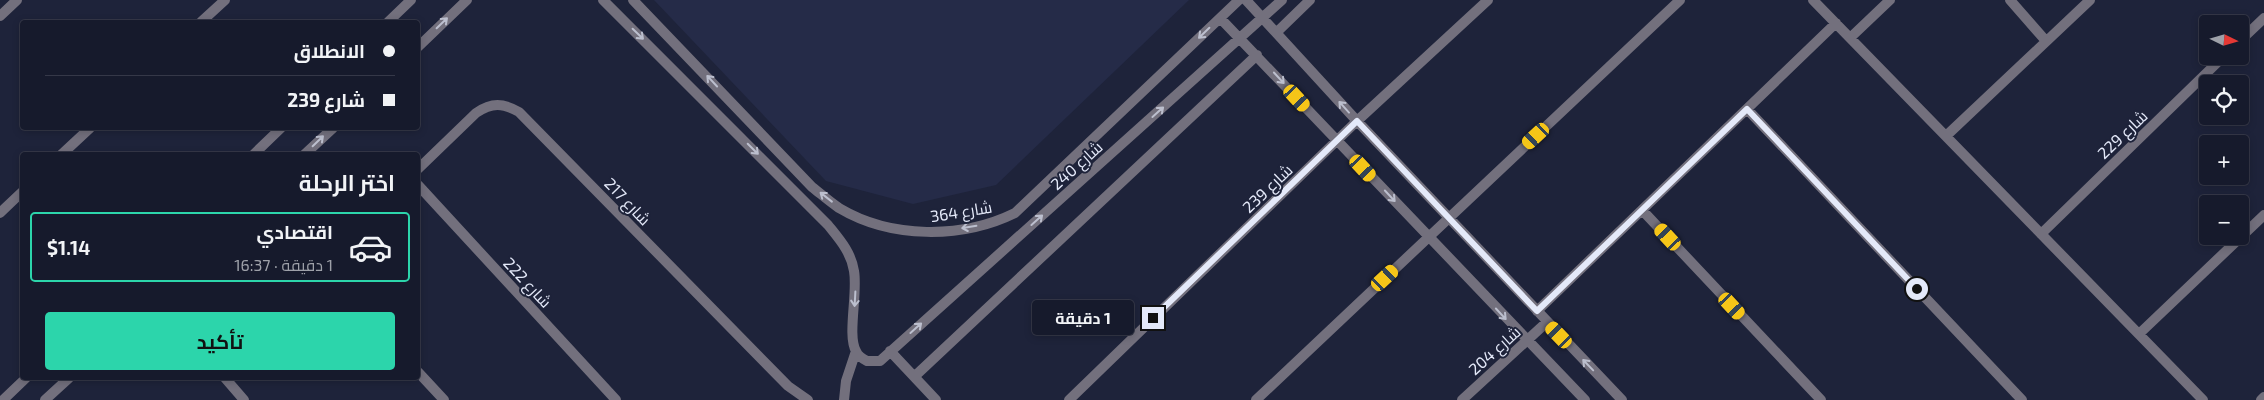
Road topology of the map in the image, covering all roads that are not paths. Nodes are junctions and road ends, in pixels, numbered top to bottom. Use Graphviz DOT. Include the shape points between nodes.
graph roads {
  1 [pos="17,0"];
  2 [pos="225,0"];
  3 [pos="411,0"];
  4 [pos="467,0"];
  5 [pos="603,0"];
  6 [pos="633,0"];
  7 [pos="1239,0"];
  8 [pos="1246,0"];
  9 [pos="1282,0"];
  10 [pos="1310,0"];
  11 [pos="1488,0"];
  12 [pos="1680,0"];
  13 [pos="1813,0"];
  14 [pos="1890,0"];
  15 [pos="2010,0"];
  16 [pos="2090,0"];
  17 [pos="0,16"];
  18 [pos="1263,17"];
  19 [pos="1220,18"];
  20 [pos="2264,18"];
  21 [pos="203,20"];
  22 [pos="390,20"];
  23 [pos="1836,23"];
  24 [pos="1277,32"];
  25 [pos="2249,32"];
  26 [pos="1241,38"];
  27 [pos="1850,38"];
  28 [pos="2046,40"];
  29 [pos="420,45"];
  30 [pos="1257,55"];
  31 [pos="2215,65"];
  32 [pos="1747,109"];
  33 [pos="1357,121"];
  34 [pos="88,130"];
  35 [pos="279,130"];
  36 [pos="331,130"];
  37 [pos="1946,136"];
  38 [pos="1337,141"];
  39 [pos="64,152"];
  40 [pos="256,152"];
  41 [pos="307,152"];
  42 [pos="420,167"];
  43 [pos="420,187"];
  44 [pos="20,194"];
  45 [pos="1642,210"];
  46 [pos="0,213"];
  47 [pos="2264,215"];
  48 [pos="1450,217"];
  49 [pos="2041,234"];
  50 [pos="1428,237"];
  51 [pos="1537,311"];
  52 [pos="1547,322"];
  53 [pos="2139,334"];
  54 [pos="1527,341"];
  55 [pos="856,351"];
  56 [pos="890,351"];
  57 [pos="420,374"];
  58 [pos="915,376"];
  59 [pos="24,380"];
  60 [pos="67,380"];
  61 [pos="227,380"];
  62 [pos="2264,397"];
  63 [pos="3,400"];
  64 [pos="45,400"];
  65 [pos="244,400"];
  66 [pos="444,400"];
  67 [pos="616,400"];
  68 [pos="808,400"];
  69 [pos="844,400"];
  70 [pos="936,400"];
  71 [pos="1069,400"];
  72 [pos="1256,400"];
  73 [pos="1462,400"];
  74 [pos="1585,400"];
  75 [pos="1622,400"];
  76 [pos="1821,400"];
  77 [pos="2022,400"];
  78 [pos="2203,400"];
  79 [pos="2261,400"];
  1 -- 17 [label="street"];
  2 -- 21 [label="street"];
  3 -- 22 [label="street"];
  29 -- 4 [label="street, one-way"];
  5 -- 55 [label="street, one-way" via="828,225 849,251 856,295 852,340"];
  19 -- 6 [label="street, شارع 364, one-way" via="1015,213 996,222 932,233 868,221 839,208 812,187"];
  7 -- 19 [label="street, شارع 364"];
  8 -- 18 [label="street"];
  9 -- 18 [label="street, شارع 240"];
  10 -- 24 [label="street"];
  11 -- 33 [label="street, شارع 239"];
  12 -- 48 [label="street"];
  13 -- 23 [label="street"];
  14 -- 27 [label="street"];
  15 -- 28 [label="street"];
  16 -- 28 [label="street"];
  18 -- 24 [label="street"];
  18 -- 26 [label="street, شارع 240"];
  19 -- 26 [label="street"];
  20 -- 25 [label="street"];
  23 -- 27 [label="street"];
  23 -- 32 [label="street"];
  33 -- 24 [label="street, one-way"];
  26 -- 30 [label="street"];
  56 -- 26 [label="street, شارع 240, one-way"];
  27 -- 37 [label="street"];
  28 -- 37 [label="street"];
  30 -- 38 [label="street, one-way"];
  30 -- 58 [label="street"];
  31 -- 49 [label="street, شارع 229"];
  32 -- 45 [label="street"];
  32 -- 77 [label="street"];
  33 -- 38 [label="street, شارع 239"];
  33 -- 48 [label="street"];
  34 -- 39 [label="street"];
  35 -- 40 [label="street"];
  41 -- 36 [label="street, one-way"];
  37 -- 49 [label="street"];
  38 -- 50 [label="street, one-way"];
  38 -- 71 [label="street, شارع 239"];
  42 -- 68 [label="street, شارع 217" via="486,106 498,104 514,109 788,386"];
  43 -- 67 [label="street, شارع 222"];
  44 -- 46 [label="street"];
  45 -- 51 [label="street"];
  45 -- 76 [label="street"];
  47 -- 53 [label="street"];
  48 -- 50 [label="street"];
  48 -- 51 [label="street"];
  49 -- 53 [label="street"];
  50 -- 54 [label="street, one-way"];
  50 -- 72 [label="street"];
  51 -- 52 [label="street"];
  52 -- 54 [label="street, شارع 204"];
  75 -- 52 [label="street, one-way"];
  53 -- 78 [label="street"];
  54 -- 73 [label="street, شارع 204"];
  54 -- 74 [label="street"];
  55 -- 56 [label="street, شارع 240" via="867,361 880,361"];
  55 -- 69 [label="street" via="846,381"];
  56 -- 58 [label="street"];
  57 -- 66 [label="street"];
  58 -- 70 [label="street"];
  59 -- 63 [label="street"];
  60 -- 64 [label="street"];
  61 -- 65 [label="street"];
  62 -- 79 [label="street"];
}
